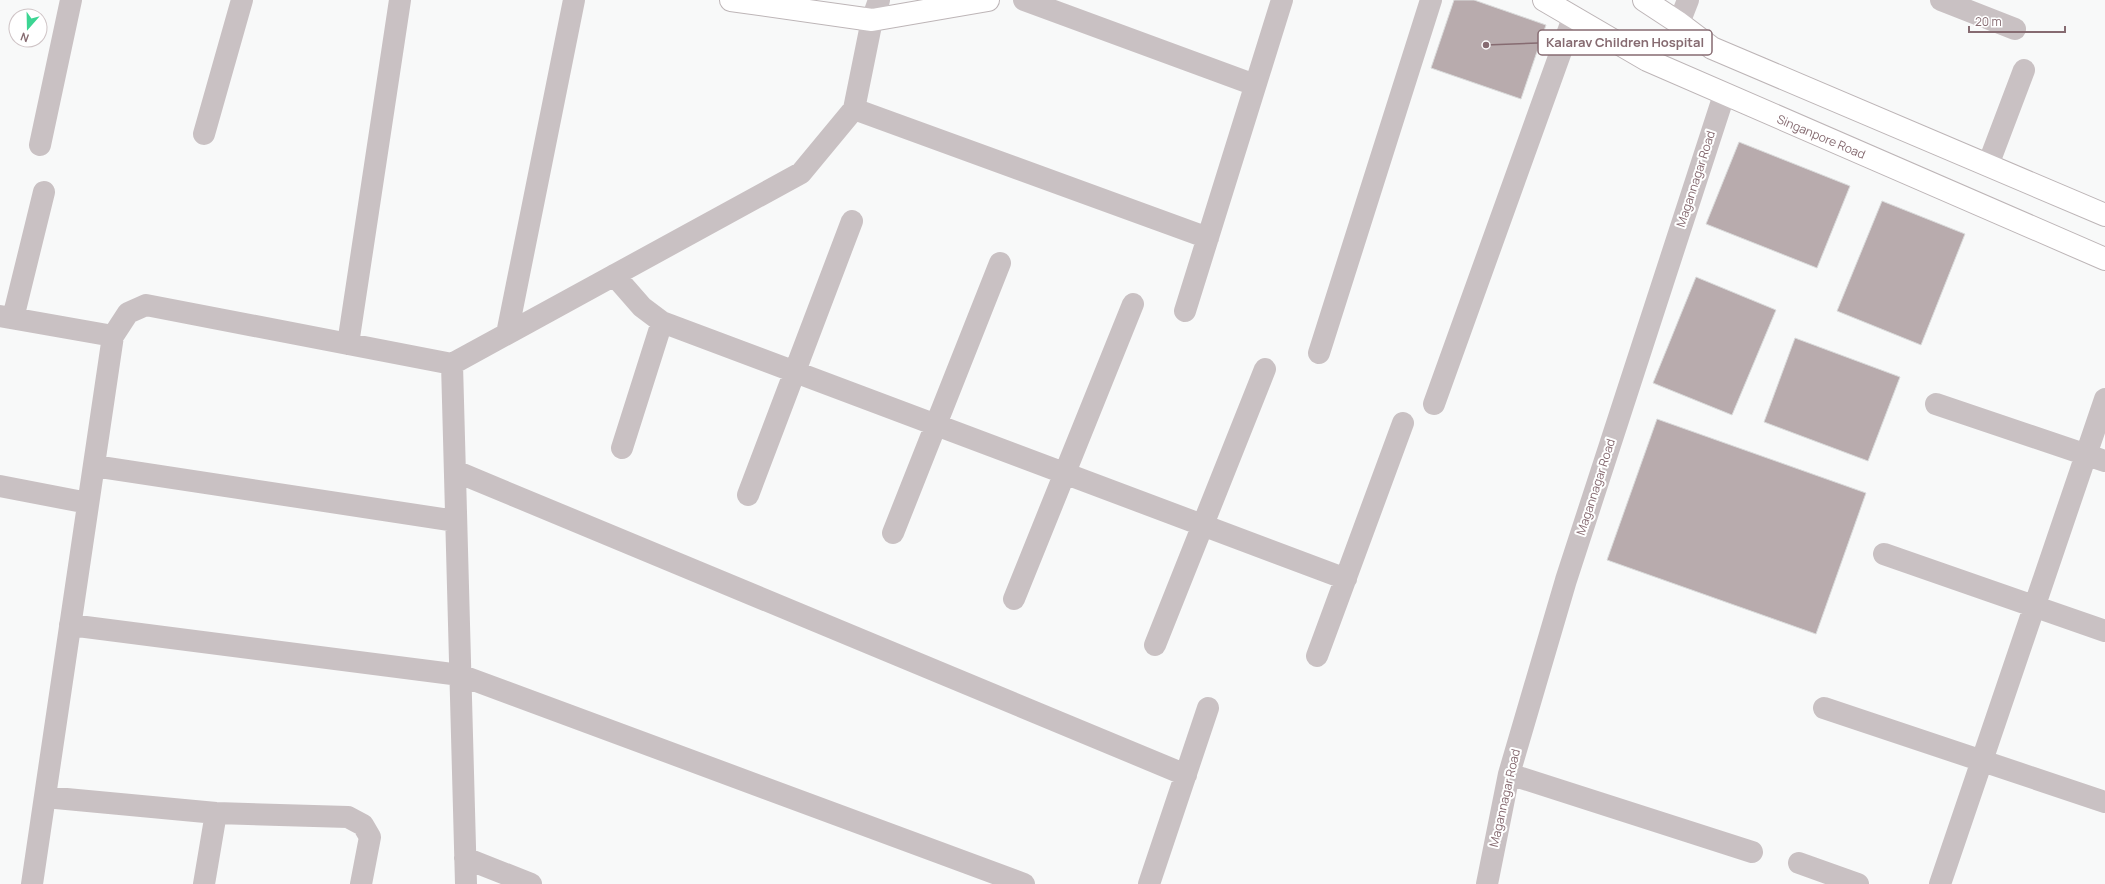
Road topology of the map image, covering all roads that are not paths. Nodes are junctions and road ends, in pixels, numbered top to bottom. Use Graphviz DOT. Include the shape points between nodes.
graph roads {
  1 [pos="71,0"];
  2 [pos="242,0"];
  3 [pos="400,0"];
  4 [pos="574,0"];
  5 [pos="731,0"];
  6 [pos="988,0"];
  7 [pos="1024,0"];
  8 [pos="1282,0"];
  9 [pos="1431,0"];
  10 [pos="1544,0"];
  11 [pos="1644,0"];
  12 [pos="1688,0"];
  13 [pos="1941,0"];
  14 [pos="876,10"];
  15 [pos="1573,18"];
  16 [pos="1679,23"];
  17 [pos="2016,29"];
  18 [pos="2024,70"];
  19 [pos="1255,85"];
  20 [pos="1724,95"];
  21 [pos="854,109"];
  22 [pos="204,134"];
  23 [pos="40,145"];
  24 [pos="1988,165"];
  25 [pos="44,192"];
  26 [pos="2105,215"];
  27 [pos="852,221"];
  28 [pos="1208,238"];
  29 [pos="2105,259"];
  30 [pos="1000,263"];
  31 [pos="614,275"];
  32 [pos="1133,304"];
  33 [pos="1185,311"];
  34 [pos="6,317"];
  35 [pos="662,322"];
  36 [pos="507,334"];
  37 [pos="113,336"];
  38 [pos="348,344"];
  39 [pos="1319,353"];
  40 [pos="452,364"];
  41 [pos="1265,369"];
  42 [pos="795,372"];
  43 [pos="2105,399"];
  44 [pos="1434,404"];
  45 [pos="1936,404"];
  46 [pos="1403,423"];
  47 [pos="936,425"];
  48 [pos="622,448"];
  49 [pos="2096,458"];
  50 [pos="94,466"];
  51 [pos="455,472"];
  52 [pos="1065,473"];
  53 [pos="0,486"];
  54 [pos="748,495"];
  55 [pos="88,503"];
  56 [pos="456,521"];
  57 [pos="1203,525"];
  58 [pos="893,533"];
  59 [pos="1884,554"];
  60 [pos="1346,579"];
  61 [pos="1014,599"];
  62 [pos="2035,606"];
  63 [pos="70,624"];
  64 [pos="2105,631"];
  65 [pos="1155,646"];
  66 [pos="1317,656"];
  67 [pos="460,675"];
  68 [pos="1208,708"];
  69 [pos="1824,708"];
  70 [pos="1983,762"];
  71 [pos="1509,774"];
  72 [pos="1186,775"];
  73 [pos="45,797"];
  74 [pos="2105,802"];
  75 [pos="216,813"];
  76 [pos="1752,852"];
  77 [pos="465,858"];
  78 [pos="1799,863"];
  79 [pos="32,884"];
  80 [pos="204,884"];
  81 [pos="361,884"];
  82 [pos="466,884"];
  83 [pos="531,884"];
  84 [pos="1024,884"];
  85 [pos="1149,884"];
  86 [pos="1487,884"];
  87 [pos="1858,884"];
  88 [pos="1940,884"];
  1 -- 23 [label="street"];
  2 -- 22 [label="street"];
  3 -- 38 [label="street"];
  4 -- 36 [label="street"];
  5 -- 14 [label="main road"];
  6 -- 14 [label="main road"];
  7 -- 19 [label="street"];
  8 -- 19 [label="street"];
  9 -- 39 [label="street"];
  10 -- 15 [label="main road, Singanpore Road"];
  11 -- 16 [label="main road"];
  12 -- 16 [label="street"];
  13 -- 17 [label="street"];
  14 -- 21 [label="street"];
  15 -- 20 [label="main road, Singanpore Road" via="1647,60"];
  15 -- 44 [label="street"];
  16 -- 24 [label="main road" via="1712,48"];
  18 -- 24 [label="street"];
  19 -- 28 [label="street"];
  20 -- 29 [label="main road, Singanpore Road"];
  20 -- 71 [label="street, Magannagar Road" via="1591,502"];
  21 -- 28 [label="street"];
  21 -- 31 [label="street" via="801,173"];
  24 -- 26 [label="main road"];
  25 -- 34 [label="street"];
  27 -- 42 [label="street"];
  28 -- 33 [label="street"];
  30 -- 47 [label="street"];
  31 -- 35 [label="street" via="642,307"];
  31 -- 36 [label="street"];
  32 -- 52 [label="street"];
  34 -- 37 [label="street"];
  35 -- 42 [label="street"];
  35 -- 48 [label="street"];
  36 -- 40 [label="street"];
  37 -- 38 [label="street" via="128,314 146,305"];
  37 -- 50 [label="street"];
  38 -- 40 [label="street"];
  40 -- 51 [label="street"];
  41 -- 57 [label="street"];
  42 -- 47 [label="street"];
  42 -- 54 [label="street"];
  43 -- 49 [label="street"];
  45 -- 49 [label="street"];
  46 -- 60 [label="street"];
  47 -- 52 [label="street"];
  47 -- 58 [label="street"];
  49 -- 62 [label="street"];
  50 -- 55 [label="street"];
  50 -- 56 [label="street"];
  51 -- 56 [label="street"];
  51 -- 72 [label="street"];
  52 -- 57 [label="street"];
  52 -- 61 [label="street"];
  53 -- 55 [label="street"];
  55 -- 63 [label="street"];
  56 -- 67 [label="street"];
  57 -- 60 [label="street"];
  57 -- 65 [label="street"];
  59 -- 62 [label="street"];
  60 -- 66 [label="street"];
  62 -- 64 [label="street"];
  62 -- 70 [label="street"];
  63 -- 67 [label="street"];
  63 -- 73 [label="street"];
  67 -- 77 [label="street"];
  67 -- 84 [label="street"];
  68 -- 72 [label="street"];
  69 -- 70 [label="street"];
  70 -- 74 [label="street"];
  70 -- 88 [label="street"];
  71 -- 76 [label="street"];
  71 -- 86 [label="street, Magannagar Road"];
  72 -- 85 [label="street"];
  73 -- 75 [label="street"];
  73 -- 79 [label="street"];
  75 -- 80 [label="street"];
  75 -- 81 [label="street" via="348,817 363,825 370,837"];
  77 -- 82 [label="street"];
  77 -- 83 [label="street"];
  78 -- 87 [label="street"];
}
